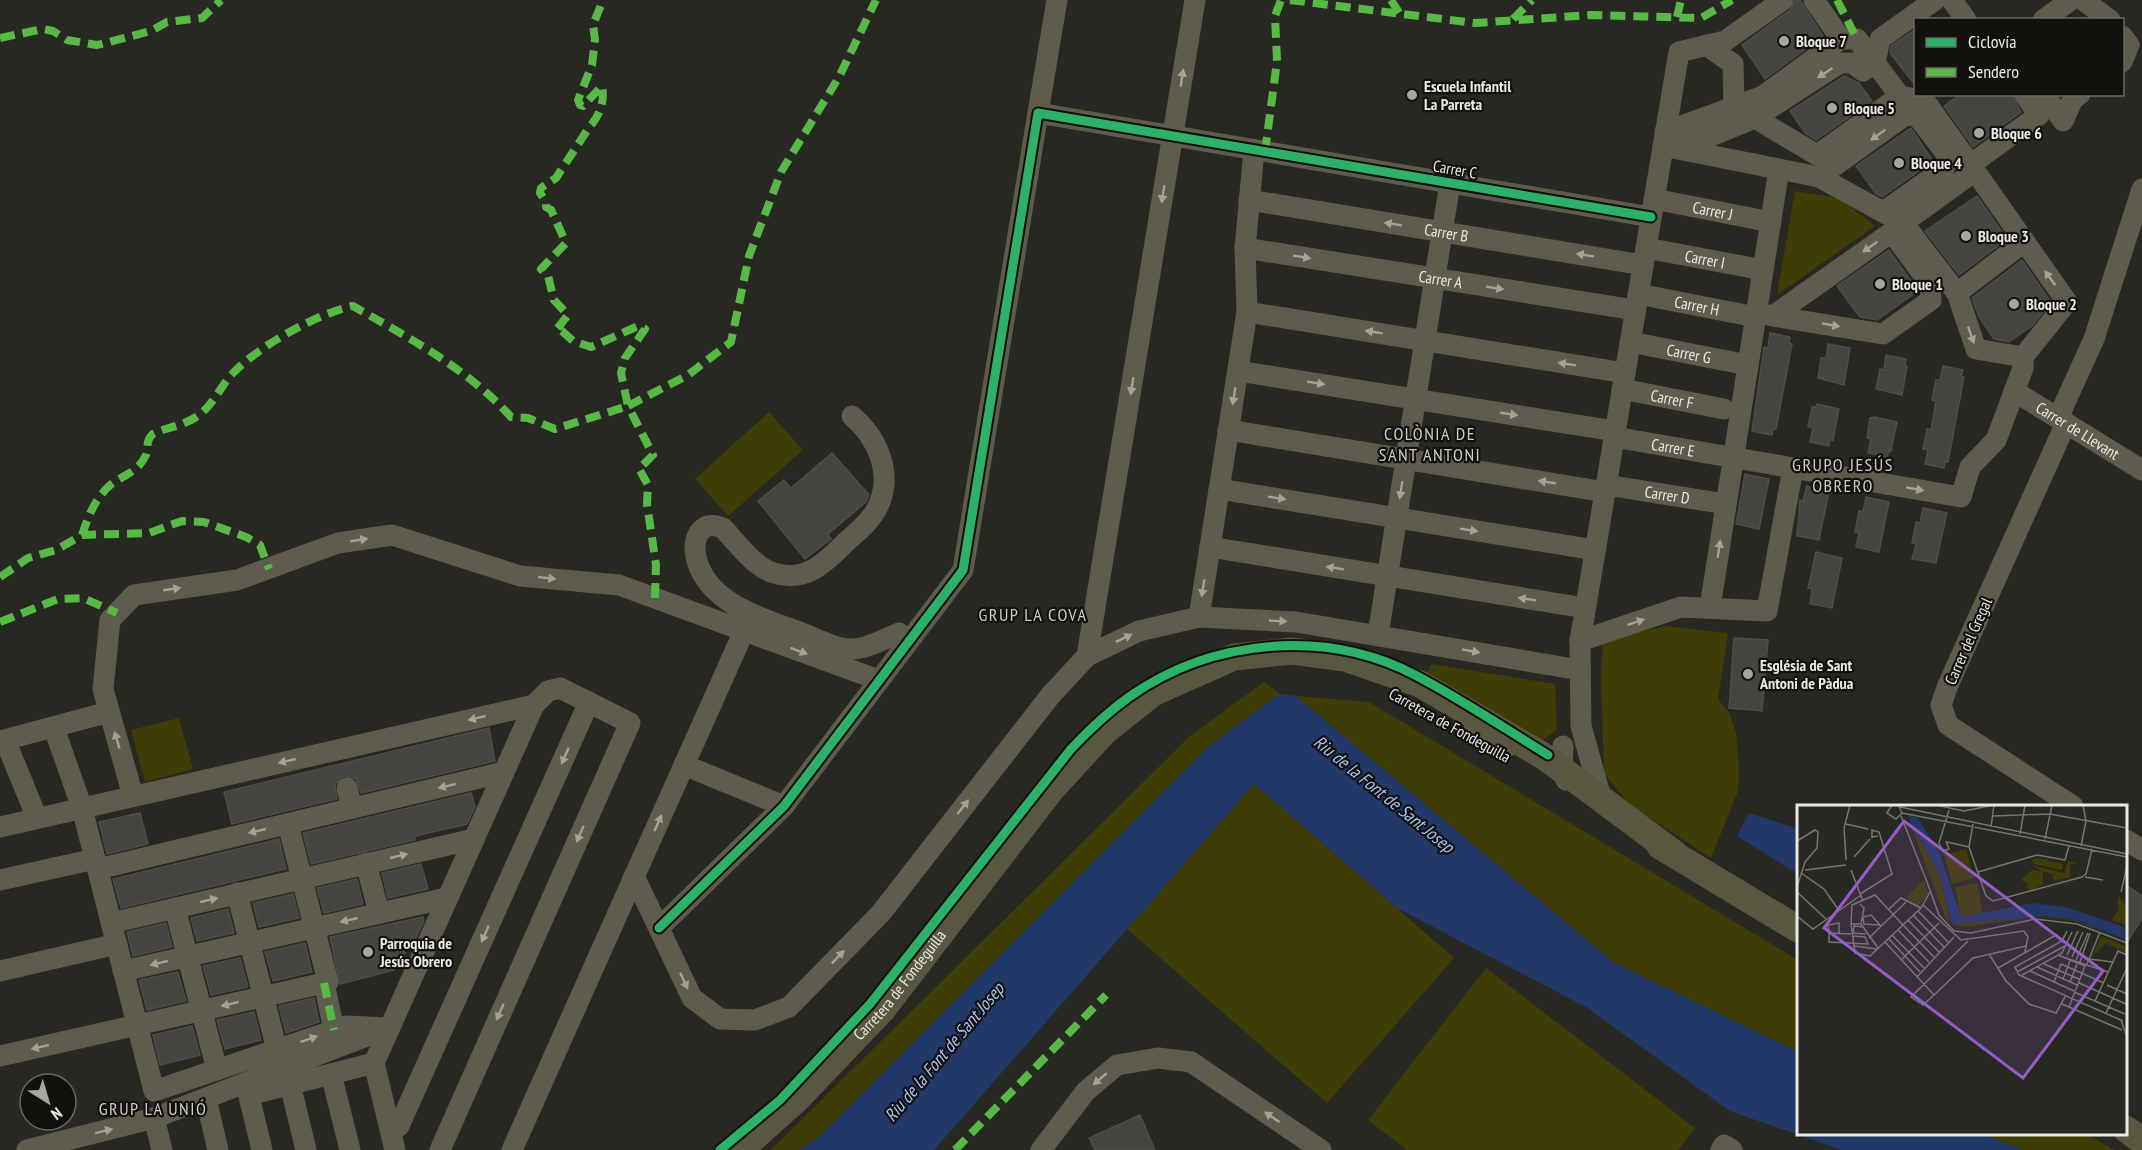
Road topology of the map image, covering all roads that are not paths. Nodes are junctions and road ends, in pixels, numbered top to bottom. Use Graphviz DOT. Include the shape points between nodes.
graph roads {
  1 [pos="1057,0"];
  2 [pos="1195,0"];
  3 [pos="1783,0"];
  4 [pos="1814,0"];
  5 [pos="1935,0"];
  6 [pos="1952,0"];
  7 [pos="2071,0"];
  8 [pos="2083,0"];
  9 [pos="1965,18"];
  10 [pos="2046,18"];
  11 [pos="2107,18"];
  12 [pos="1841,39"];
  13 [pos="2124,39"];
  14 [pos="1706,45"];
  15 [pos="2124,57"];
  16 [pos="1875,63"];
  17 [pos="1900,96"];
  18 [pos="2025,96"];
  19 [pos="2045,96"];
  20 [pos="2077,96"];
  21 [pos="1930,98"];
  22 [pos="1734,107"];
  23 [pos="1038,113"];
  24 [pos="1755,118"];
  25 [pos="1173,136"];
  26 [pos="1669,142"];
  27 [pos="1254,150"];
  28 [pos="1973,168"];
  29 [pos="1779,169"];
  30 [pos="1819,177"];
  31 [pos="1450,183"];
  32 [pos="1249,201"];
  33 [pos="2140,202"];
  34 [pos="1652,208"];
  35 [pos="1883,212"];
  36 [pos="1771,222"];
  37 [pos="1903,223"];
  38 [pos="1442,232"];
  39 [pos="2024,242"];
  40 [pos="1245,248"];
  41 [pos="1644,256"];
  42 [pos="1764,270"];
  43 [pos="1435,278"];
  44 [pos="1957,293"];
  45 [pos="1636,302"];
  46 [pos="1247,312"];
  47 [pos="1762,315"];
  48 [pos="1424,340"];
  49 [pos="1630,342"];
  50 [pos="2023,357"];
  51 [pos="1748,364"];
  52 [pos="1238,371"];
  53 [pos="1623,381"];
  54 [pos="2014,391"];
  55 [pos="1415,399"];
  56 [pos="1724,409"];
  57 [pos="852,416"];
  58 [pos="2062,421"];
  59 [pos="1228,430"];
  60 [pos="1614,434"];
  61 [pos="1734,458"];
  62 [pos="1406,459"];
  63 [pos="1793,468"];
  64 [pos="2142,470"];
  65 [pos="1219,489"];
  66 [pos="1605,489"];
  67 [pos="1726,504"];
  68 [pos="1396,518"];
  69 [pos="1210,547"];
  70 [pos="1595,550"];
  71 [pos="1387,576"];
  72 [pos="1710,607"];
  73 [pos="1585,608"];
  74 [pos="1199,617"];
  75 [pos="744,631"];
  76 [pos="1378,635"];
  77 [pos="909,641"];
  78 [pos="1580,641"];
  79 [pos="1087,656"];
  80 [pos="1580,670"];
  81 [pos="1204,672"];
  82 [pos="879,680"];
  83 [pos="589,702"];
  84 [pos="534,705"];
  85 [pos="110,712"];
  86 [pos="54,728"];
  87 [pos="1471,734"];
  88 [pos="1583,734"];
  89 [pos="3,740"];
  90 [pos="1557,757"];
  91 [pos="684,765"];
  92 [pos="504,772"];
  93 [pos="1572,794"];
  94 [pos="133,796"];
  95 [pos="1601,798"];
  96 [pos="2070,805"];
  97 [pos="784,806"];
  98 [pos="82,808"];
  99 [pos="37,818"];
  100 [pos="288,824"];
  101 [pos="0,826"];
  102 [pos="474,838"];
  103 [pos="2127,841"];
  104 [pos="2142,850"];
  105 [pos="1675,854"];
  106 [pos="96,864"];
  107 [pos="366,864"];
  108 [pos="634,876"];
  109 [pos="302,878"];
  110 [pos="0,880"];
  111 [pos="237,893"];
  112 [pos="447,898"];
  113 [pos="175,908"];
  114 [pos="379,913"];
  115 [pos="111,923"];
  116 [pos="315,928"];
  117 [pos="659,928"];
  118 [pos="1797,928"];
  119 [pos="250,943"];
  120 [pos="117,944"];
  121 [pos="187,957"];
  122 [pos="0,971"];
  123 [pos="123,971"];
  124 [pos="324,983"];
  125 [pos="263,997"];
  126 [pos="201,1011"];
  127 [pos="137,1025"];
  128 [pos="389,1028"];
  129 [pos="334,1030"];
  130 [pos="277,1050"];
  131 [pos="0,1056"];
  132 [pos="374,1063"];
  133 [pos="217,1070"];
  134 [pos="331,1074"];
  135 [pos="290,1084"];
  136 [pos="248,1089"];
  137 [pos="206,1099"];
  138 [pos="154,1118"];
  139 [pos="2127,1118"];
  140 [pos="2142,1122"];
  141 [pos="390,1128"];
  142 [pos="2127,1130"];
  143 [pos="2142,1141"];
  144 [pos="27,1150"];
  145 [pos="162,1150"];
  146 [pos="218,1150"];
  147 [pos="262,1150"];
  148 [pos="306,1150"];
  149 [pos="350,1150"];
  150 [pos="396,1150"];
  151 [pos="440,1150"];
  152 [pos="512,1150"];
  153 [pos="740,1150"];
  154 [pos="1041,1150"];
  155 [pos="1320,1150"];
  156 [pos="1721,1150"];
  157 [pos="1732,1150"];
  1 -- 23 [label="street"];
  25 -- 2 [label="street, one-way"];
  3 -- 14 [label="street" via="1725,41"];
  4 -- 12 [label="street"];
  5 -- 16 [label="street" via="1880,39"];
  6 -- 9 [label="street"];
  7 -- 10 [label="street"];
  8 -- 11 [label="street"];
  12 -- 16 [label="street" via="1857,39"];
  12 -- 22 [label="street" via="1763,96"];
  13 -- 15 [label="street" via="2129,45"];
  14 -- 22 [label="street" via="1733,64"];
  14 -- 26 [label="street" via="1679,52"];
  16 -- 17 [label="street"];
  16 -- 24 [label="street, one-way" via="1863,71 1852,63 1840,63"];
  17 -- 21 [label="street"];
  17 -- 24 [label="street" via="1816,155"];
  18 -- 28 [label="street" via="2039,115"];
  19 -- 20 [label="street" via="2063,121"];
  21 -- 28 [label="street"];
  22 -- 26 [label="street"];
  23 -- 25 [label="street, Carrer C"];
  23 -- 77 [label="street" via="963,570"];
  24 -- 26 [label="street"];
  25 -- 27 [label="street, Carrer C"];
  25 -- 79 [label="street, one-way"];
  26 -- 29 [label="street"];
  26 -- 34 [label="street"];
  27 -- 31 [label="street, Carrer C"];
  27 -- 32 [label="street"];
  28 -- 37 [label="street"];
  28 -- 39 [label="street"];
  29 -- 30 [label="street"];
  29 -- 36 [label="street"];
  30 -- 35 [label="street"];
  35 -- 30 [label="street, one-way" via="1944,169 1948,156 1918,117 1907,114"];
  31 -- 34 [label="street, Carrer C"];
  31 -- 38 [label="street"];
  38 -- 32 [label="street, Carrer B, one-way"];
  32 -- 40 [label="street"];
  33 -- 58 [label="street, Carrer del Gregal"];
  34 -- 36 [label="street, Carrer J"];
  34 -- 41 [label="street"];
  35 -- 37 [label="street"];
  36 -- 42 [label="street"];
  37 -- 44 [label="street"];
  41 -- 38 [label="street, Carrer B, one-way"];
  38 -- 43 [label="street"];
  39 -- 44 [label="street"];
  50 -- 39 [label="street, one-way" via="2067,302"];
  40 -- 43 [label="street, Carrer A, one-way"];
  40 -- 46 [label="street"];
  41 -- 42 [label="street, Carrer I"];
  41 -- 45 [label="street"];
  42 -- 47 [label="street"];
  43 -- 45 [label="street, Carrer A, one-way"];
  43 -- 48 [label="street"];
  44 -- 50 [label="street, one-way" via="1976,349"];
  45 -- 47 [label="street, Carrer H"];
  45 -- 49 [label="street"];
  48 -- 46 [label="street, Carrer F, one-way"];
  46 -- 52 [label="street"];
  47 -- 47 [label="street, Carrer H, one-way" via="1883,334 1931,300 1930,284 1897,239 1888,234"];
  47 -- 51 [label="street"];
  53 -- 48 [label="street, Carrer F, one-way"];
  48 -- 55 [label="street"];
  49 -- 51 [label="street, Carrer G"];
  49 -- 53 [label="street"];
  50 -- 54 [label="street"];
  51 -- 61 [label="street"];
  52 -- 55 [label="street, Carrer E, one-way"];
  52 -- 59 [label="street, one-way"];
  53 -- 56 [label="street, Carrer F"];
  53 -- 60 [label="street"];
  54 -- 58 [label="street, Carrer de Llevant"];
  63 -- 54 [label="street, Carrer E, one-way" via="1961,497 1970,467 1996,440"];
  55 -- 60 [label="street, Carrer E, one-way"];
  55 -- 62 [label="street"];
  57 -- 77 [label="street" via="867,428 881,455 881,500 868,521 825,563 803,575 776,574 763,569 715,524 698,535 694,554 702,576 716,592 760,617 842,649 870,645 899,633"];
  58 -- 64 [label="street, Carrer de Llevant"];
  58 -- 96 [label="street, Carrer del Gregal" via="1941,705 1948,725"];
  59 -- 62 [label="street, Carrer D"];
  59 -- 65 [label="street"];
  60 -- 61 [label="street, Carrer E"];
  60 -- 66 [label="street"];
  61 -- 63 [label="street, Carrer E"];
  61 -- 67 [label="street"];
  66 -- 62 [label="street, Carrer D, one-way"];
  62 -- 68 [label="street, one-way"];
  63 -- 72 [label="street" via="1767,611"];
  65 -- 68 [label="street, one-way"];
  65 -- 69 [label="street"];
  66 -- 67 [label="street, Carrer D"];
  66 -- 70 [label="street"];
  72 -- 67 [label="street, one-way"];
  68 -- 70 [label="street, one-way"];
  68 -- 71 [label="street"];
  71 -- 69 [label="street, one-way"];
  69 -- 74 [label="street, one-way"];
  70 -- 73 [label="street"];
  73 -- 71 [label="street, one-way"];
  71 -- 76 [label="street"];
  78 -- 72 [label="street, one-way" via="1682,607"];
  73 -- 78 [label="street"];
  74 -- 76 [label="street, one-way" via="1296,622"];
  79 -- 74 [label="street, one-way" via="1139,631"];
  75 -- 82 [label="street, one-way"];
  85 -- 75 [label="street, one-way" via="103,689 110,620 134,595 237,580 338,543 392,535 520,576 619,585"];
  75 -- 91 [label="street"];
  76 -- 80 [label="street, one-way"];
  77 -- 82 [label="street"];
  78 -- 80 [label="street"];
  117 -- 79 [label="street, one-way" via="692,998 720,1019 755,1020 789,1007 881,913 1050,696"];
  80 -- 88 [label="street"];
  81 -- 87 [label="main road, Carretera de Fondeguilla" via="1294,664 1343,671 1404,697"];
  81 -- 90 [label="main road, Carretera de Fondeguilla" via="1234,657 1292,651 1345,658 1420,684"];
  81 -- 153 [label="main road, Carretera de Fondeguilla" via="1153,693 1104,732 1050,791 882,1010 797,1099"];
  82 -- 97 [label="street"];
  83 -- 84 [label="street" via="560,688 548,691"];
  83 -- 141 [label="street, one-way" via="399,1126"];
  83 -- 151 [label="street, one-way" via="630,723"];
  84 -- 92 [label="street"];
  84 -- 94 [label="street, one-way"];
  85 -- 86 [label="street"];
  94 -- 85 [label="street, one-way"];
  86 -- 89 [label="street"];
  86 -- 98 [label="street"];
  87 -- 90 [label="street" via="1494,738 1541,769"];
  87 -- 93 [label="main road, Carretera de Fondeguilla"];
  88 -- 90 [label="street"];
  88 -- 95 [label="street"];
  89 -- 99 [label="street"];
  90 -- 93 [label="street"];
  90 -- 95 [label="main road, Carretera de Fondeguilla"];
  91 -- 97 [label="street"];
  108 -- 91 [label="street, one-way"];
  92 -- 100 [label="street, one-way" via="350,798"];
  92 -- 102 [label="street"];
  93 -- 105 [label="main road, Carretera de Fondeguilla"];
  94 -- 98 [label="street"];
  95 -- 105 [label="main road, Carretera de Fondeguilla"];
  97 -- 117 [label="street"];
  98 -- 99 [label="street"];
  98 -- 106 [label="street"];
  99 -- 101 [label="street"];
  100 -- 106 [label="street, one-way"];
  100 -- 109 [label="street"];
  107 -- 102 [label="street, one-way"];
  102 -- 112 [label="street"];
  103 -- 104 [label="street"];
  105 -- 118 [label="main road, Carretera de Fondeguilla"];
  106 -- 110 [label="street"];
  106 -- 115 [label="street"];
  107 -- 109 [label="street"];
  107 -- 114 [label="street"];
  108 -- 117 [label="street"];
  108 -- 152 [label="street"];
  109 -- 111 [label="street"];
  109 -- 116 [label="street"];
  113 -- 111 [label="street, one-way"];
  111 -- 119 [label="street"];
  112 -- 114 [label="street"];
  112 -- 128 [label="street"];
  113 -- 115 [label="street"];
  113 -- 121 [label="street"];
  114 -- 116 [label="street, one-way"];
  115 -- 120 [label="street"];
  116 -- 119 [label="street"];
  116 -- 124 [label="street" via="328,982"];
  119 -- 121 [label="street"];
  119 -- 125 [label="street"];
  120 -- 122 [label="street"];
  120 -- 123 [label="street"];
  121 -- 123 [label="street, one-way"];
  121 -- 126 [label="street"];
  123 -- 127 [label="street"];
  124 -- 125 [label="street"];
  124 -- 129 [label="street"];
  125 -- 126 [label="street, one-way"];
  125 -- 130 [label="street"];
  126 -- 127 [label="street"];
  126 -- 133 [label="street"];
  127 -- 131 [label="street, one-way"];
  127 -- 133 [label="street" via="154,1092"];
  128 -- 129 [label="street" via="347,1026"];
  128 -- 132 [label="street"];
  128 -- 136 [label="street"];
  130 -- 129 [label="street, one-way"];
  130 -- 133 [label="street"];
  132 -- 134 [label="street"];
  132 -- 141 [label="street"];
  134 -- 135 [label="street"];
  134 -- 149 [label="street"];
  135 -- 136 [label="street"];
  135 -- 148 [label="street"];
  136 -- 137 [label="street"];
  136 -- 147 [label="street"];
  137 -- 138 [label="street"];
  137 -- 146 [label="street"];
  144 -- 138 [label="street, one-way"];
  138 -- 145 [label="street"];
  139 -- 140 [label="main road"];
  141 -- 150 [label="street"];
  142 -- 143 [label="main road"];
  155 -- 154 [label="street, one-way" via="1191,1062 1158,1058 1117,1065 1086,1091"];
  156 -- 157 [label="street" via="1724,1145"];
}
